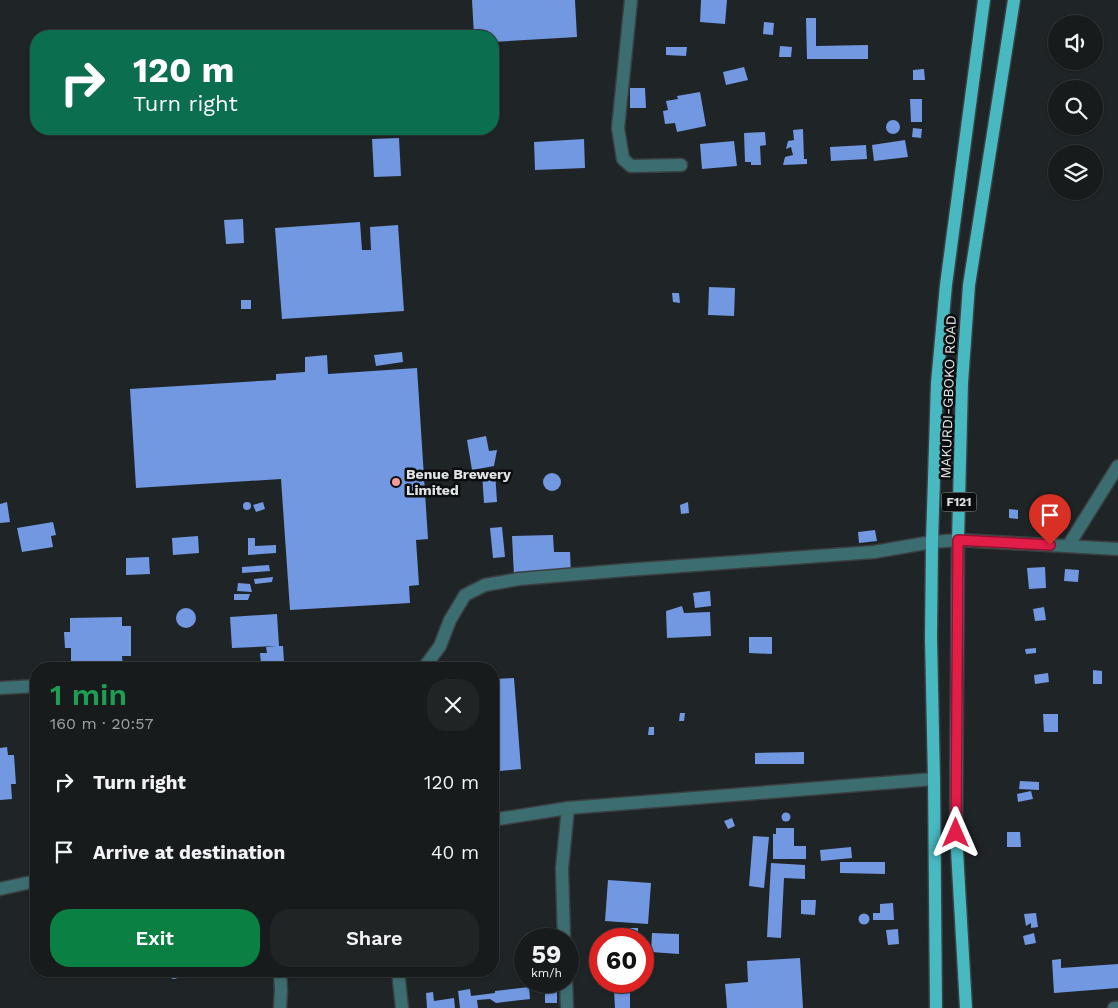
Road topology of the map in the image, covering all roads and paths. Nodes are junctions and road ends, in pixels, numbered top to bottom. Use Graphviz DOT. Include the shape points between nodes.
graph roads {
  1 [pos="631,0"];
  2 [pos="984,0"];
  3 [pos="1014,0"];
  4 [pos="681,165"];
  5 [pos="1118,466"];
  6 [pos="958,540"];
  7 [pos="932,542"];
  8 [pos="1068,546"];
  9 [pos="1118,549"];
  10 [pos="428,662"];
  11 [pos="30,686"];
  12 [pos="0,688"];
  13 [pos="934,780"];
  14 [pos="568,808"];
  15 [pos="499,819"];
  16 [pos="30,882"];
  17 [pos="0,889"];
  18 [pos="564,928"];
  19 [pos="280,977"];
  20 [pos="399,977"];
  21 [pos="566,993"];
  22 [pos="280,1008"];
  23 [pos="402,1008"];
  24 [pos="567,1008"];
  25 [pos="936,1008"];
  26 [pos="966,1008"];
  27 [pos="1114,1008"];
  28 [pos="1118,1008"];
  1 -- 4 [label="street" via="618,128 623,159 631,166"];
  2 -- 7 [label="main road, F121" via="946,286 937,384"];
  3 -- 6 [label="main road, MAKURDI-GBOKO ROAD / F121" via="969,285 962,383"];
  5 -- 8 [label="street"];
  6 -- 7 [label="street"];
  6 -- 8 [label="street"];
  6 -- 26 [label="main road, MAKURDI-GBOKO ROAD / F121" via="956,833"];
  7 -- 10 [label="street" via="874,552 626,570 485,585 465,595 440,646"];
  7 -- 13 [label="main road, F121"];
  8 -- 9 [label="street"];
  11 -- 12 [label="street"];
  13 -- 14 [label="street"];
  13 -- 25 [label="main road, F121"];
  14 -- 15 [label="street"];
  14 -- 18 [label="street" via="562,868"];
  16 -- 17 [label="street"];
  19 -- 22 [label="street"];
  20 -- 23 [label="street"];
  21 -- 24 [label="street"];
  27 -- 28 [label="street"];
}
